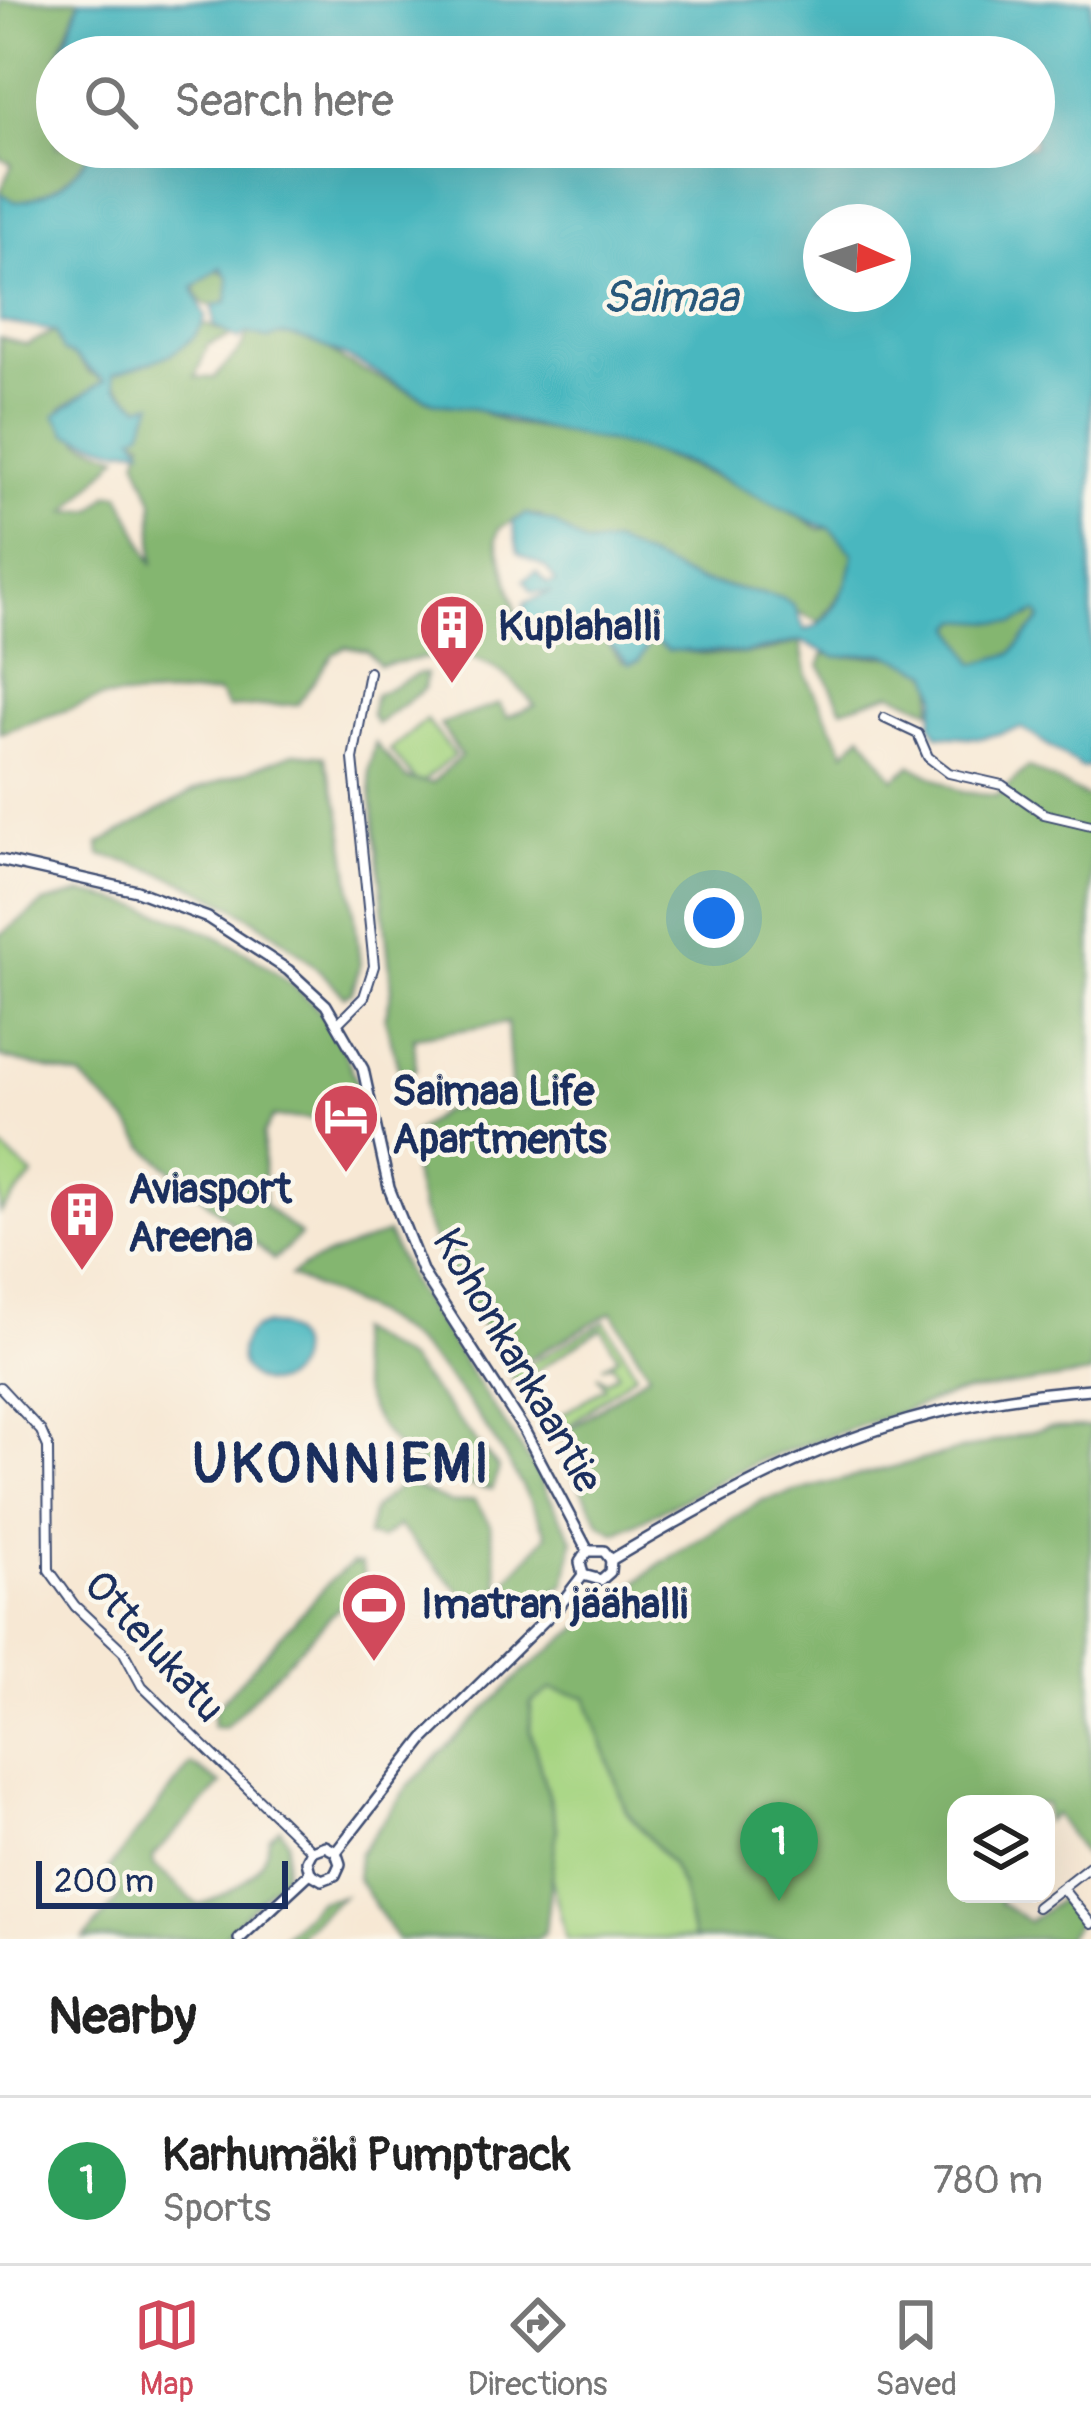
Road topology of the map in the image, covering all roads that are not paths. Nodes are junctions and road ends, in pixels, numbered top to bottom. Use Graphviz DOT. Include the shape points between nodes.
graph roads {
  1 [pos="369,671"];
  2 [pos="884,718"];
  3 [pos="1091,825"];
  4 [pos="0,860"];
  5 [pos="340,1022"];
  6 [pos="0,1387"];
  7 [pos="1091,1389"];
  8 [pos="588,1551"];
  9 [pos="611,1560"];
  10 [pos="584,1575"];
  11 [pos="312,1850"];
  12 [pos="336,1852"];
  13 [pos="1091,1865"];
  14 [pos="310,1873"];
  15 [pos="1062,1888"];
  16 [pos="1037,1907"];
  17 [pos="1091,1924"];
  18 [pos="238,1939"];
  1 -- 5 [label="street" via="353,759 374,966 364,997"];
  2 -- 3 [label="street" via="917,734 928,757 949,773 1002,785 1044,814"];
  4 -- 5 [label="street, Kohonkankaantie" via="137,891 208,918 288,970"];
  5 -- 8 [label="street, Kohonkankaantie" via="363,1069 389,1188 416,1258 524,1430"];
  6 -- 11 [label="street, Ottelukatu" via="48,1448 45,1552 57,1587 123,1651 142,1686"];
  7 -- 9 [label="street" via="937,1409 828,1443 710,1499"];
  8 -- 9 [label="street"];
  8 -- 10 [label="street" via="580,1562"];
  9 -- 10 [label="street" via="601,1580"];
  10 -- 12 [label="street" via="397,1769"];
  11 -- 12 [label="street"];
  11 -- 14 [label="street"];
  12 -- 14 [label="street" via="335,1876"];
  13 -- 15 [label="street"];
  14 -- 18 [label="street"];
  15 -- 16 [label="street"];
  15 -- 17 [label="street"];
}
